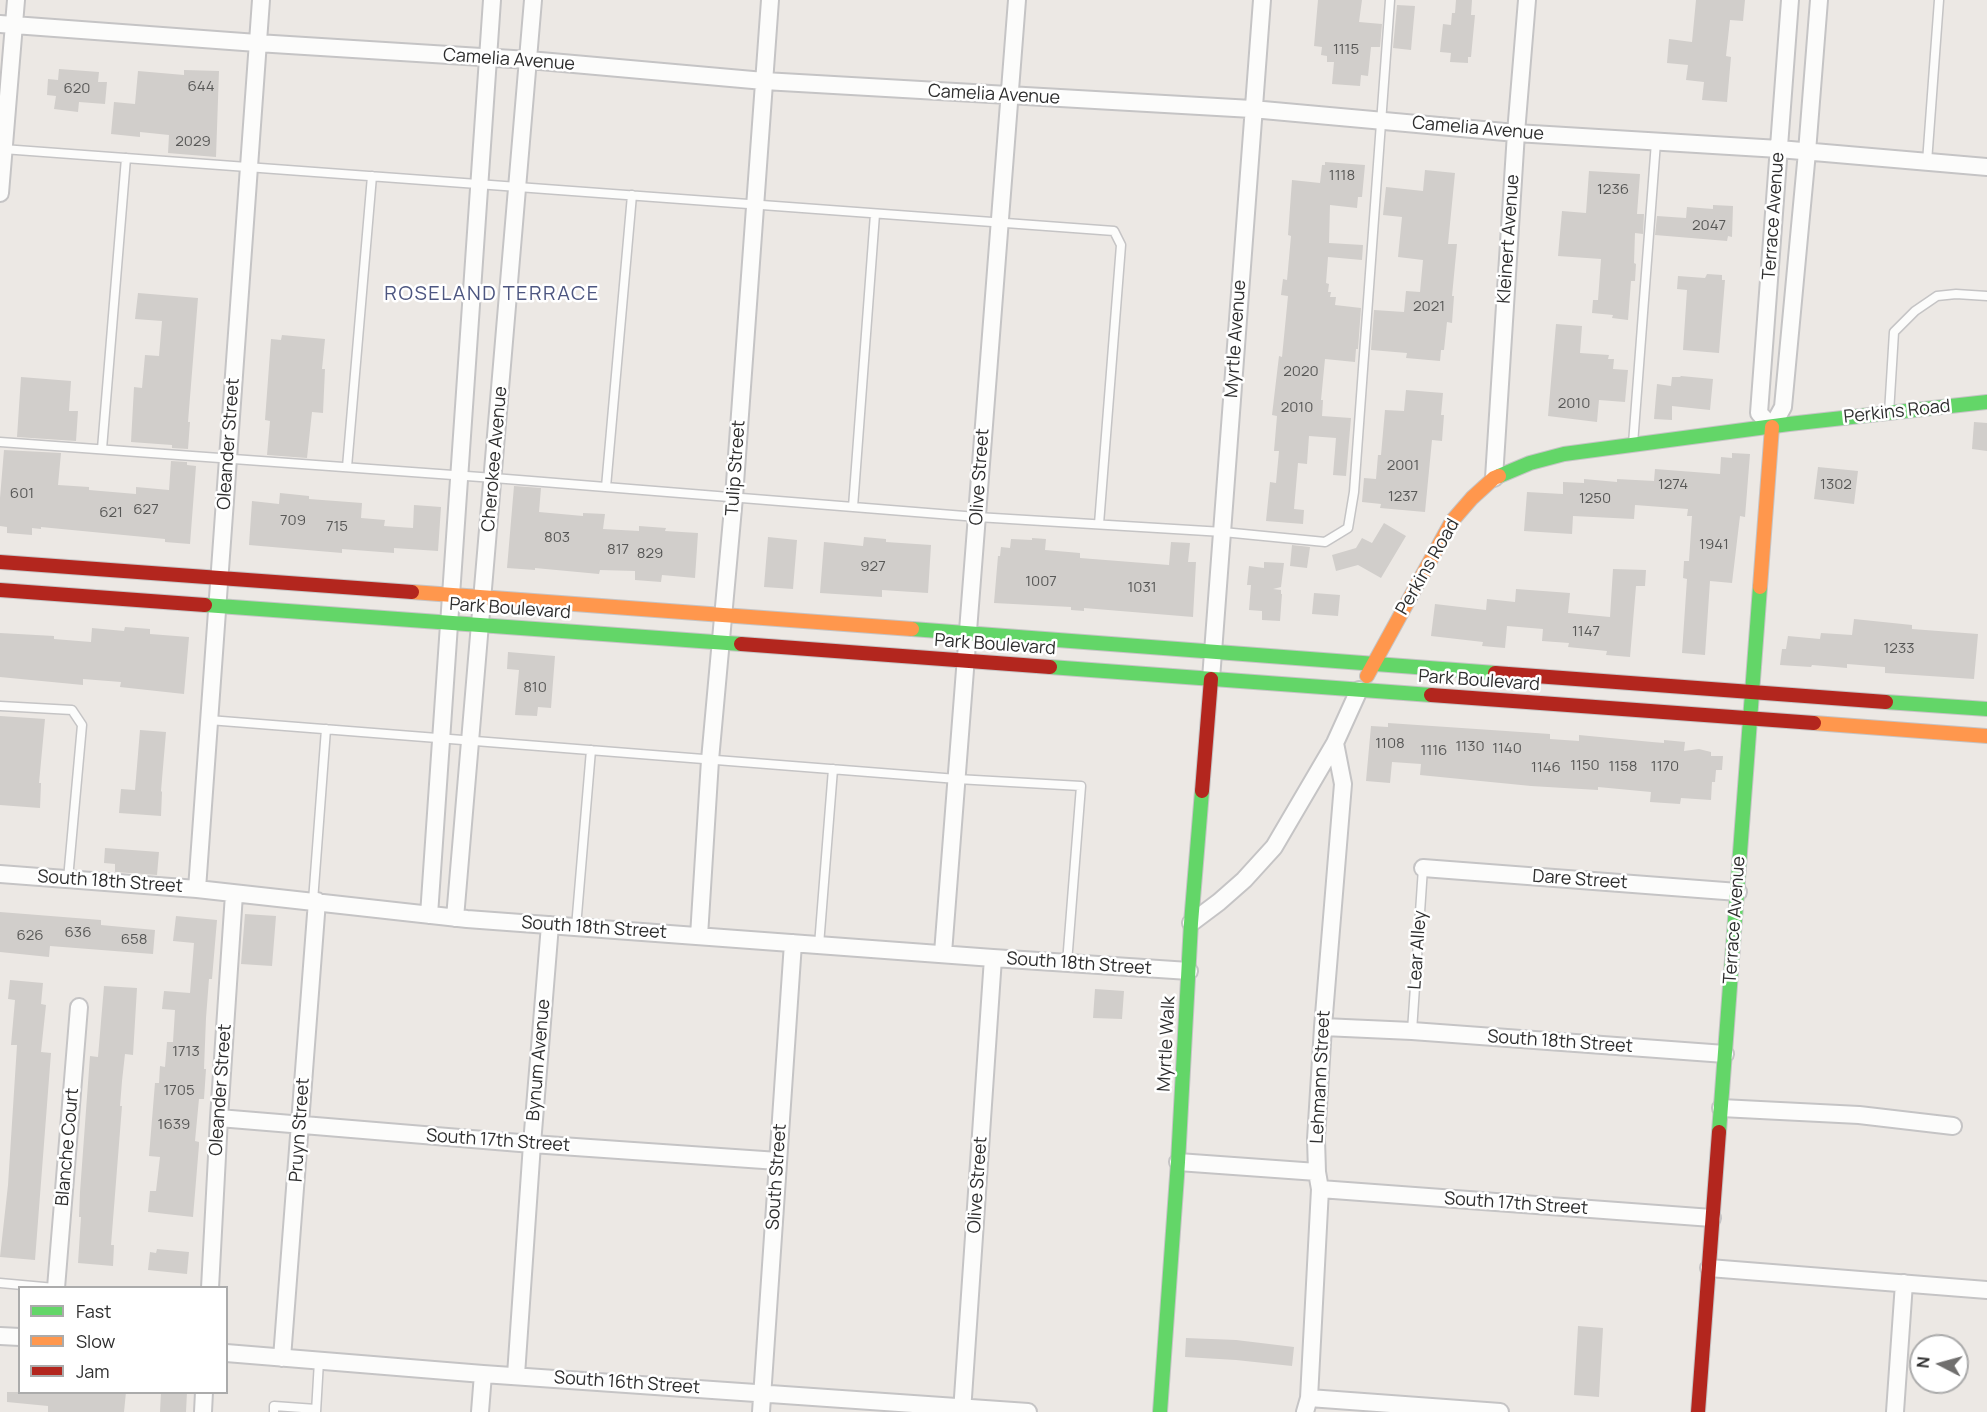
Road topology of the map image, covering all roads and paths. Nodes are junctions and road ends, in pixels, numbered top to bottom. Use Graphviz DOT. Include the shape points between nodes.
graph roads {
  1 [pos="15,0"];
  2 [pos="261,0"];
  3 [pos="492,0"];
  4 [pos="533,0"];
  5 [pos="770,0"];
  6 [pos="1017,0"];
  7 [pos="1262,0"];
  8 [pos="1390,0"];
  9 [pos="1527,0"];
  10 [pos="1790,0"];
  11 [pos="1819,0"];
  12 [pos="1939,0"];
  13 [pos="7,24"];
  14 [pos="257,43"];
  15 [pos="488,58"];
  16 [pos="529,60"];
  17 [pos="764,81"];
  18 [pos="1009,96"];
  19 [pos="1252,109"];
  20 [pos="1382,121"];
  21 [pos="1516,133"];
  22 [pos="1656,142"];
  23 [pos="2,149"];
  24 [pos="1779,149"];
  25 [pos="1807,152"];
  26 [pos="126,158"];
  27 [pos="1927,162"];
  28 [pos="249,166"];
  29 [pos="1987,167"];
  30 [pos="372,176"];
  31 [pos="480,183"];
  32 [pos="518,186"];
  33 [pos="0,193"];
  34 [pos="632,195"];
  35 [pos="755,206"];
  36 [pos="875,214"];
  37 [pos="999,222"];
  38 [pos="1987,296"];
  39 [pos="1987,402"];
  40 [pos="1888,413"];
  41 [pos="1772,427"];
  42 [pos="0,442"];
  43 [pos="1633,444"];
  44 [pos="102,449"];
  45 [pos="228,458"];
  46 [pos="347,467"];
  47 [pos="459,476"];
  48 [pos="494,478"];
  49 [pos="1494,478"];
  50 [pos="606,487"];
  51 [pos="734,497"];
  52 [pos="853,507"];
  53 [pos="978,517"];
  54 [pos="1099,524"];
  55 [pos="1223,531"];
  56 [pos="0,562"];
  57 [pos="219,578"];
  58 [pos="0,590"];
  59 [pos="451,595"];
  60 [pos="483,598"];
  61 [pos="216,606"];
  62 [pos="722,615"];
  63 [pos="449,623"];
  64 [pos="480,625"];
  65 [pos="968,634"];
  66 [pos="720,643"];
  67 [pos="1213,652"];
  68 [pos="966,661"];
  69 [pos="1373,664"];
  70 [pos="1211,679"];
  71 [pos="1359,690"];
  72 [pos="1752,692"];
  73 [pos="0,706"];
  74 [pos="1987,709"];
  75 [pos="1750,719"];
  76 [pos="209,720"];
  77 [pos="326,729"];
  78 [pos="1987,736"];
  79 [pos="441,738"];
  80 [pos="471,741"];
  81 [pos="1335,743"];
  82 [pos="591,750"];
  83 [pos="710,760"];
  84 [pos="833,769"];
  85 [pos="957,779"];
  86 [pos="1423,868"];
  87 [pos="0,874"];
  88 [pos="68,879"];
  89 [pos="197,889"];
  90 [pos="1738,892"];
  91 [pos="234,894"];
  92 [pos="315,901"];
  93 [pos="429,915"];
  94 [pos="455,918"];
  95 [pos="1191,923"];
  96 [pos="550,925"];
  97 [pos="576,927"];
  98 [pos="699,936"];
  99 [pos="793,943"];
  100 [pos="819,945"];
  101 [pos="943,953"];
  102 [pos="993,958"];
  103 [pos="1067,963"];
  104 [pos="1189,971"];
  105 [pos="79,1007"];
  106 [pos="1323,1027"];
  107 [pos="1412,1031"];
  108 [pos="1725,1054"];
  109 [pos="1721,1108"];
  110 [pos="219,1118"];
  111 [pos="301,1125"];
  112 [pos="1953,1126"];
  113 [pos="532,1144"];
  114 [pos="778,1161"];
  115 [pos="1178,1162"];
  116 [pos="1318,1181"];
  117 [pos="1712,1218"];
  118 [pos="1709,1268"];
  119 [pos="0,1283"];
  120 [pos="1904,1283"];
  121 [pos="42,1286"];
  122 [pos="56,1286"];
  123 [pos="210,1286"];
  124 [pos="1987,1290"];
  125 [pos="0,1336"];
  126 [pos="18,1337"];
  127 [pos="228,1353"];
  128 [pos="282,1358"];
  129 [pos="319,1361"];
  130 [pos="483,1374"];
  131 [pos="516,1375"];
  132 [pos="762,1393"];
  133 [pos="204,1394"];
  134 [pos="1307,1405"];
  135 [pos="962,1409"];
  136 [pos="316,1410"];
  137 [pos="203,1412"];
  138 [pos="274,1412"];
  139 [pos="480,1412"];
  140 [pos="761,1412"];
  141 [pos="1028,1412"];
  142 [pos="1160,1412"];
  143 [pos="1500,1412"];
  144 [pos="1698,1412"];
  145 [pos="1895,1412"];
  1 -- 13 [label="street"];
  2 -- 14 [label="street, Oleander Street"];
  3 -- 15 [label="street, Cherokee Avenue"];
  4 -- 16 [label="street, Cherokee Avenue"];
  5 -- 17 [label="street, Tulip Street"];
  6 -- 18 [label="street, Olive Street"];
  7 -- 19 [label="street, Myrtle Avenue"];
  8 -- 20 [label="lane"];
  9 -- 21 [label="street, Kleinert Avenue"];
  10 -- 24 [label="street, Terrace Avenue"];
  11 -- 25 [label="street, Terrace Avenue"];
  12 -- 27 [label="lane"];
  13 -- 14 [label="street, Camelia Avenue"];
  13 -- 23 [label="street"];
  14 -- 15 [label="street, Camelia Avenue"];
  14 -- 28 [label="street, Oleander Street"];
  15 -- 16 [label="street, Camelia Avenue"];
  15 -- 31 [label="street, Cherokee Avenue"];
  16 -- 17 [label="street, Camelia Avenue"];
  16 -- 32 [label="street, Cherokee Avenue"];
  17 -- 18 [label="street, Camelia Avenue"];
  17 -- 35 [label="street, Tulip Street"];
  18 -- 19 [label="street, Camelia Avenue"];
  18 -- 37 [label="street, Olive Street"];
  19 -- 20 [label="street, Camelia Avenue"];
  19 -- 55 [label="street, Myrtle Avenue"];
  20 -- 21 [label="street, Camelia Avenue"];
  20 -- 55 [label="lane" via="1348,528 1325,542"];
  21 -- 22 [label="street, Camelia Avenue"];
  21 -- 49 [label="street, Kleinert Avenue"];
  22 -- 24 [label="street, Camelia Avenue"];
  22 -- 43 [label="lane"];
  23 -- 26 [label="lane"];
  23 -- 33 [label="street"];
  24 -- 25 [label="street, Camelia Avenue"];
  24 -- 41 [label="street, Terrace Avenue" via="1760,413"];
  25 -- 27 [label="street, Camelia Avenue"];
  25 -- 41 [label="street, Terrace Avenue" via="1783,407"];
  26 -- 28 [label="lane"];
  26 -- 44 [label="lane"];
  27 -- 29 [label="street, Camelia Avenue"];
  28 -- 30 [label="lane"];
  28 -- 45 [label="street, Oleander Street"];
  30 -- 31 [label="lane"];
  30 -- 46 [label="lane"];
  31 -- 32 [label="lane"];
  31 -- 47 [label="street, Cherokee Avenue"];
  32 -- 34 [label="lane"];
  32 -- 48 [label="street, Cherokee Avenue"];
  34 -- 35 [label="lane"];
  34 -- 50 [label="lane"];
  35 -- 36 [label="lane"];
  35 -- 51 [label="street, Tulip Street"];
  36 -- 37 [label="lane"];
  36 -- 52 [label="lane"];
  37 -- 53 [label="street, Olive Street"];
  37 -- 54 [label="lane" via="1114,231 1121,245"];
  38 -- 40 [label="lane" via="1937,296 1894,332"];
  39 -- 40 [label="street, Perkins Road"];
  40 -- 41 [label="street, Perkins Road"];
  41 -- 43 [label="street, Perkins Road"];
  41 -- 72 [label="street, Terrace Avenue"];
  42 -- 44 [label="lane"];
  43 -- 49 [label="street, Perkins Road" via="1564,454"];
  44 -- 45 [label="lane"];
  45 -- 46 [label="lane"];
  45 -- 57 [label="street, Oleander Street"];
  46 -- 47 [label="lane"];
  47 -- 48 [label="lane"];
  47 -- 59 [label="street, Cherokee Avenue"];
  48 -- 50 [label="lane"];
  48 -- 60 [label="street, Cherokee Avenue"];
  49 -- 69 [label="street, Perkins Road" via="1452,521"];
  50 -- 51 [label="lane"];
  51 -- 52 [label="lane"];
  51 -- 62 [label="street, Tulip Street"];
  52 -- 53 [label="lane"];
  53 -- 54 [label="lane"];
  53 -- 65 [label="street, Olive Street"];
  54 -- 55 [label="lane"];
  55 -- 67 [label="street, Myrtle Avenue"];
  56 -- 57 [label="street"];
  57 -- 59 [label="street"];
  57 -- 61 [label="street, Oleander Street"];
  58 -- 61 [label="street, Park Boulevard"];
  59 -- 60 [label="street"];
  59 -- 63 [label="street, Cherokee Avenue"];
  60 -- 62 [label="street"];
  60 -- 64 [label="street, Cherokee Avenue"];
  61 -- 63 [label="street, Park Boulevard"];
  61 -- 76 [label="street, Oleander Street"];
  62 -- 65 [label="street"];
  62 -- 66 [label="street, Tulip Street"];
  63 -- 64 [label="street, Park Boulevard"];
  63 -- 79 [label="street, Cherokee Avenue"];
  64 -- 66 [label="street, Park Boulevard"];
  64 -- 80 [label="street, Cherokee Avenue"];
  65 -- 67 [label="street"];
  65 -- 68 [label="street, Olive Street"];
  66 -- 68 [label="street, Park Boulevard"];
  66 -- 83 [label="street, Tulip Street"];
  67 -- 69 [label="street"];
  67 -- 70 [label="street, Myrtle Avenue"];
  68 -- 70 [label="street, Park Boulevard"];
  68 -- 85 [label="street, Olive Street"];
  69 -- 71 [label="street, Perkins Road"];
  69 -- 72 [label="street"];
  70 -- 71 [label="street, Park Boulevard"];
  70 -- 95 [label="street, Myrtle Walk"];
  71 -- 75 [label="street, Park Boulevard"];
  71 -- 81 [label="street, Perkins Road"];
  72 -- 74 [label="street"];
  72 -- 75 [label="street, Terrace Avenue"];
  73 -- 88 [label="lane" via="72,710 82,725"];
  75 -- 78 [label="street, Park Boulevard"];
  75 -- 90 [label="street, Terrace Avenue"];
  76 -- 77 [label="lane"];
  76 -- 89 [label="street, Oleander Street"];
  77 -- 79 [label="lane"];
  77 -- 92 [label="lane"];
  79 -- 80 [label="lane"];
  79 -- 93 [label="street, Cherokee Avenue"];
  80 -- 82 [label="lane"];
  80 -- 94 [label="street, Cherokee Avenue"];
  81 -- 95 [label="street, Perkins Road" via="1274,847 1244,880"];
  81 -- 106 [label="street, Lehmann Street" via="1342,784"];
  82 -- 83 [label="lane"];
  82 -- 97 [label="lane"];
  83 -- 84 [label="lane"];
  83 -- 98 [label="street, Tulip Street"];
  84 -- 85 [label="lane"];
  84 -- 100 [label="lane"];
  85 -- 101 [label="street, Olive Street"];
  85 -- 103 [label="lane" via="1081,786"];
  86 -- 90 [label="street, Dare Street"];
  86 -- 107 [label="lane, Lear Alley"];
  87 -- 88 [label="street, South 18th Street"];
  88 -- 89 [label="street, South 18th Street"];
  89 -- 91 [label="street, South 18th Street"];
  90 -- 108 [label="street, Terrace Avenue"];
  91 -- 92 [label="street, South 18th Street"];
  91 -- 110 [label="street, Oleander Street"];
  92 -- 93 [label="street, South 18th Street"];
  92 -- 111 [label="street, Pruyn Street"];
  93 -- 94 [label="street, South 18th Street"];
  94 -- 96 [label="street, South 18th Street"];
  95 -- 104 [label="street, Myrtle Walk"];
  96 -- 97 [label="street, South 18th Street"];
  96 -- 113 [label="street, Bynum Avenue"];
  97 -- 98 [label="street, South 18th Street"];
  98 -- 99 [label="street, South 18th Street"];
  99 -- 100 [label="street, South 18th Street"];
  99 -- 114 [label="street, South Street"];
  100 -- 101 [label="street, South 18th Street"];
  101 -- 102 [label="street, South 18th Street"];
  102 -- 103 [label="street, South 18th Street"];
  102 -- 135 [label="street, Olive Street"];
  103 -- 104 [label="street, South 18th Street"];
  104 -- 115 [label="street, Myrtle Walk"];
  105 -- 122 [label="street, Blanche Court"];
  106 -- 107 [label="street, South 18th Street"];
  106 -- 116 [label="street, Lehmann Street" via="1316,1139"];
  107 -- 108 [label="street, South 18th Street"];
  108 -- 109 [label="street, Terrace Avenue"];
  109 -- 112 [label="street" via="1858,1115"];
  109 -- 117 [label="street, Terrace Avenue"];
  110 -- 111 [label="street, South 17th Street"];
  110 -- 123 [label="street, Oleander Street"];
  111 -- 113 [label="street, South 17th Street"];
  111 -- 128 [label="street, Pruyn Street"];
  113 -- 114 [label="street, South 17th Street"];
  113 -- 131 [label="street, Bynum Avenue"];
  114 -- 132 [label="street, South Street"];
  115 -- 116 [label="street, South 17th Street"];
  115 -- 142 [label="street, Myrtle Walk"];
  116 -- 117 [label="street, South 17th Street"];
  116 -- 134 [label="street, Lehmann Street"];
  117 -- 118 [label="street, Terrace Avenue"];
  118 -- 120 [label="street"];
  118 -- 144 [label="street, Terrace Avenue"];
  119 -- 121 [label="lane"];
  120 -- 124 [label="street"];
  120 -- 145 [label="street"];
  125 -- 126 [label="street"];
  127 -- 128 [label="street, South 16th Street"];
  128 -- 129 [label="street, South 16th Street"];
  129 -- 130 [label="street, South 16th Street"];
  129 -- 136 [label="lane"];
  130 -- 131 [label="street, South 16th Street"];
  130 -- 139 [label="street"];
  131 -- 132 [label="street, South 16th Street"];
  132 -- 135 [label="street, South 16th Street"];
  132 -- 140 [label="street, South Street"];
  133 -- 137 [label="street"];
  134 -- 143 [label="street"];
  135 -- 141 [label="street, South 16th Street"];
  136 -- 138 [label="lane" via="274,1406"];
}
